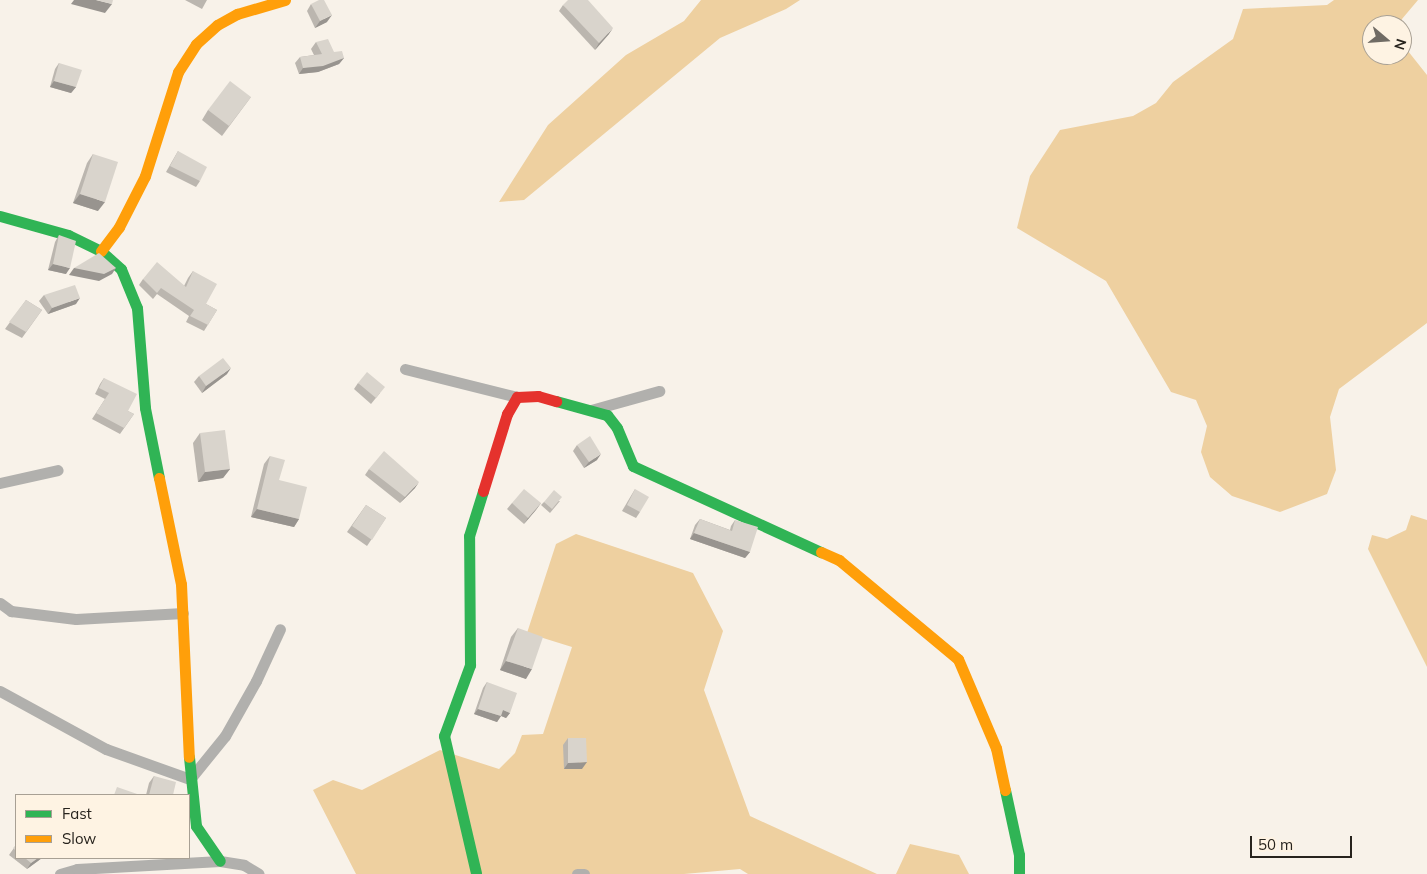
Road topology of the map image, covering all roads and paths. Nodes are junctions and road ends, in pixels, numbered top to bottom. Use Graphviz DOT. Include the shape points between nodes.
graph roads {
  1 [pos="284,0"];
  2 [pos="0,216"];
  3 [pos="101,250"];
  4 [pos="405,369"];
  5 [pos="660,391"];
  6 [pos="517,397"];
  7 [pos="590,410"];
  8 [pos="58,470"];
  9 [pos="0,483"];
  10 [pos="0,603"];
  11 [pos="183,613"];
  12 [pos="280,628"];
  13 [pos="0,691"];
  14 [pos="190,779"];
  15 [pos="220,861"];
  16 [pos="60,874"];
  17 [pos="259,874"];
  18 [pos="476,874"];
  19 [pos="577,874"];
  20 [pos="584,874"];
  21 [pos="1019,874"];
  1 -- 3 [label="street" via="237,14 217,25 196,44 178,72 146,176 119,227"];
  2 -- 3 [label="street" via="68,235"];
  3 -- 11 [label="street" via="120,269 137,308 145,408 171,522"];
  4 -- 6 [label="street"];
  5 -- 7 [label="street"];
  6 -- 7 [label="street" via="538,396"];
  6 -- 18 [label="street" via="507,414 469,536 470,665 444,736"];
  7 -- 21 [label="street" via="607,415 633,466 838,560 958,659 996,748 1019,855"];
  8 -- 9 [label="street"];
  10 -- 11 [label="street" via="11,611 76,620"];
  11 -- 14 [label="street"];
  12 -- 14 [label="street" via="256,681 225,736"];
  13 -- 14 [label="street" via="106,749"];
  14 -- 15 [label="street" via="196,826"];
  15 -- 16 [label="street" via="77,869"];
  15 -- 17 [label="street" via="244,865"];
  19 -- 20 [label="street"];
}
